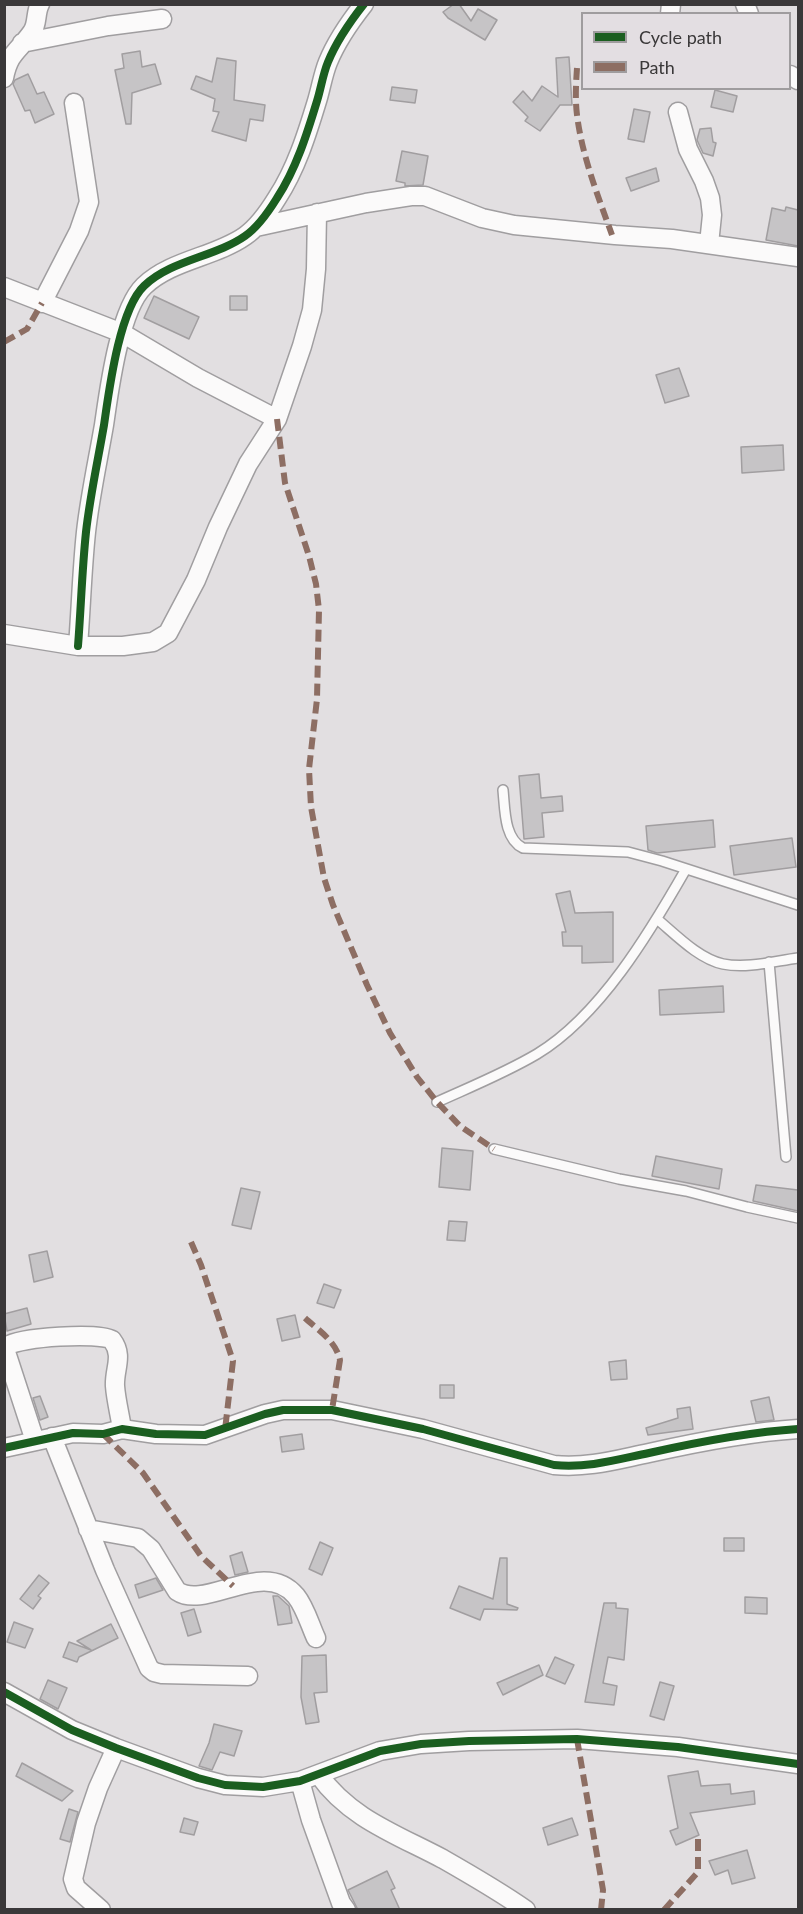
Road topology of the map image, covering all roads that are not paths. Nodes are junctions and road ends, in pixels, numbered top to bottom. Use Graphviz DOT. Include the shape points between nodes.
graph roads {
  1 [pos="40,4"];
  2 [pos="364,4"];
  3 [pos="162,19"];
  4 [pos="22,43"];
  5 [pos="4,78"];
  6 [pos="74,103"];
  7 [pos="678,111"];
  8 [pos="317,213"];
  9 [pos="256,227"];
  10 [pos="709,244"];
  11 [pos="798,257"];
  12 [pos="4,287"];
  13 [pos="42,303"];
  14 [pos="122,333"];
  15 [pos="277,419"];
  16 [pos="4,634"];
  17 [pos="78,646"];
  18 [pos="503,790"];
  19 [pos="686,869"];
  20 [pos="798,905"];
  21 [pos="657,919"];
  22 [pos="798,958"];
  23 [pos="769,962"];
  24 [pos="437,1102"];
  25 [pos="494,1149"];
  26 [pos="786,1157"];
  27 [pos="798,1218"];
  28 [pos="122,1429"];
  29 [pos="798,1429"];
  30 [pos="43,1439"];
  31 [pos="4,1448"];
  32 [pos="88,1529"];
  33 [pos="316,1638"];
  34 [pos="248,1676"];
  35 [pos="4,1692"];
  36 [pos="116,1748"];
  37 [pos="798,1764"];
  38 [pos="319,1775"];
  39 [pos="300,1781"];
  40 [pos="100,1910"];
  41 [pos="346,1910"];
  42 [pos="526,1910"];
  1 -- 4 [label="street" via="33,32"];
  2 -- 9 [label="street" via="344,30 327,64 293,168"];
  3 -- 4 [label="street"];
  4 -- 5 [label="street" via="12,55"];
  6 -- 13 [label="street" via="89,202 79,231"];
  7 -- 10 [label="street" via="688,149 710,198"];
  8 -- 9 [label="street"];
  8 -- 10 [label="street" via="366,202 425,196 482,218 514,225"];
  8 -- 15 [label="street" via="312,310"];
  9 -- 14 [label="street" via="246,236 144,286 136,296"];
  10 -- 11 [label="street"];
  12 -- 13 [label="street"];
  13 -- 14 [label="street"];
  14 -- 15 [label="street"];
  14 -- 17 [label="street" via="87,531"];
  15 -- 17 [label="street" via="238,483 168,633 137,646"];
  16 -- 17 [label="street"];
  18 -- 19 [label="lane" via="511,833 524,848 628,852"];
  19 -- 20 [label="lane"];
  19 -- 21 [label="lane"];
  21 -- 23 [label="lane" via="712,960 737,966"];
  21 -- 24 [label="lane" via="597,1001 569,1029 538,1053"];
  22 -- 23 [label="lane"];
  23 -- 26 [label="lane"];
  25 -- 27 [label="lane"];
  28 -- 29 [label="street" via="205,1436 283,1410 332,1410 423,1429 554,1465 576,1467 771,1430"];
  28 -- 30 [label="street"];
  28 -- 30 [label="street" via="115,1386 118,1353 112,1340 84,1336 14,1342 6,1352"];
  30 -- 31 [label="street"];
  30 -- 32 [label="street"];
  32 -- 33 [label="street" via="138,1538 151,1549 184,1596 254,1582 288,1588"];
  32 -- 34 [label="street" via="149,1668 162,1674"];
  35 -- 36 [label="street" via="72,1730"];
  36 -- 39 [label="street" via="225,1785 263,1787"];
  36 -- 40 [label="street" via="86,1823 73,1879 76,1888"];
  37 -- 38 [label="street" via="678,1747 577,1739 469,1741 380,1751"];
  38 -- 39 [label="street"];
  38 -- 42 [label="street" via="351,1809"];
  39 -- 41 [label="street"];
}
